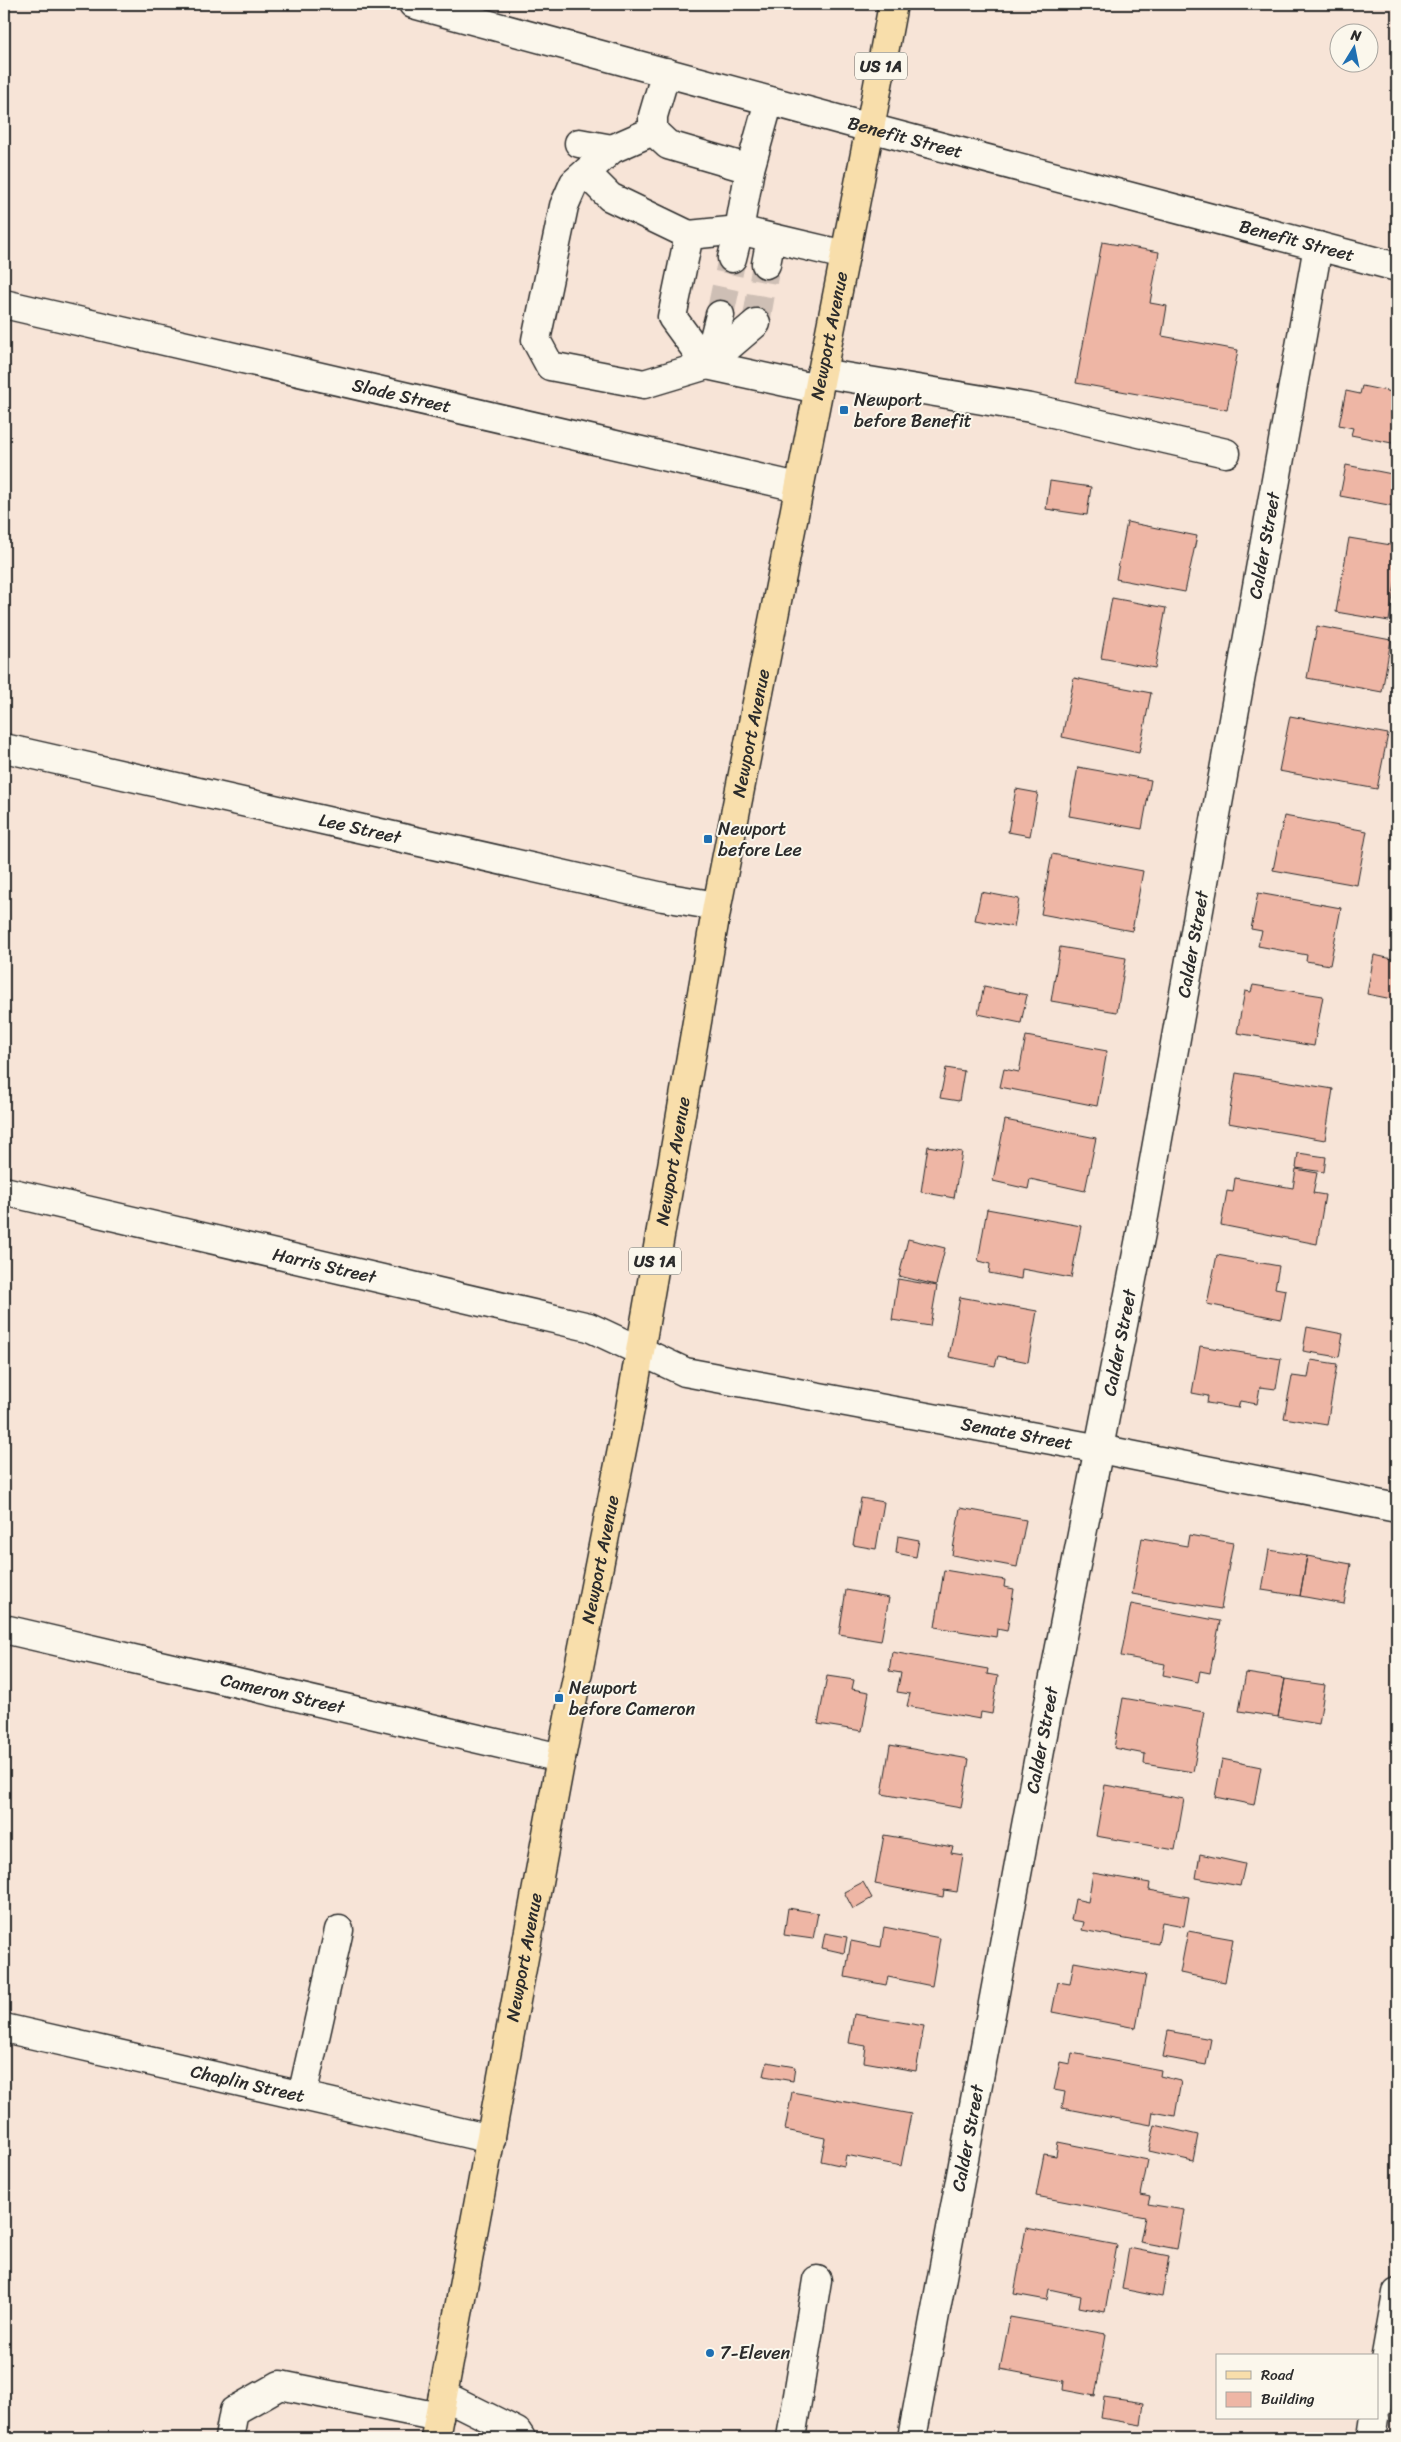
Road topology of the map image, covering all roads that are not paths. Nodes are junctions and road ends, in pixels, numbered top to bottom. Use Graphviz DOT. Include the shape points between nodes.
graph roads {
  1 [pos="413,4"];
  2 [pos="892,4"];
  3 [pos="666,72"];
  4 [pos="769,101"];
  5 [pos="870,128"];
  6 [pos="653,130"];
  7 [pos="579,143"];
  8 [pos="612,149"];
  9 [pos="750,169"];
  10 [pos="586,173"];
  11 [pos="739,230"];
  12 [pos="689,235"];
  13 [pos="1318,246"];
  14 [pos="845,255"];
  15 [pos="732,258"];
  16 [pos="1397,266"];
  17 [pos="4,304"];
  18 [pos="720,316"];
  19 [pos="756,323"];
  20 [pos="707,365"];
  21 [pos="820,381"];
  22 [pos="1226,453"];
  23 [pos="798,487"];
  24 [pos="4,748"];
  25 [pos="717,906"];
  26 [pos="4,1191"];
  27 [pos="640,1352"];
  28 [pos="1100,1449"];
  29 [pos="1397,1508"];
  30 [pos="4,1629"];
  31 [pos="561,1758"];
  32 [pos="339,1930"];
  33 [pos="4,2028"];
  34 [pos="302,2096"];
  35 [pos="491,2139"];
  36 [pos="817,2280"];
  37 [pos="1397,2293"];
  38 [pos="1378,2400"];
  39 [pos="439,2417"];
  40 [pos="1375,2420"];
  41 [pos="229,2438"];
  42 [pos="520,2438"];
  43 [pos="791,2438"];
  44 [pos="912,2438"];
  45 [pos="1372,2438"];
  1 -- 3 [label="street, Benefit Street"];
  2 -- 5 [label="main road, Newport Avenue / US 1A"];
  3 -- 4 [label="street, Benefit Street"];
  3 -- 6 [label="street" via="652,116"];
  4 -- 5 [label="street, Benefit Street"];
  4 -- 9 [label="street"];
  5 -- 13 [label="street, Benefit Street"];
  5 -- 14 [label="main road, Newport Avenue / US 1A"];
  6 -- 8 [label="street"];
  6 -- 9 [label="street" via="668,145"];
  7 -- 8 [label="street"];
  8 -- 10 [label="street"];
  9 -- 11 [label="street"];
  10 -- 12 [label="street" via="610,197"];
  10 -- 20 [label="street" via="574,183 564,206 536,340 550,366 644,384"];
  11 -- 12 [label="street"];
  11 -- 14 [label="street" via="769,251"];
  11 -- 15 [label="street"];
  12 -- 20 [label="street" via="672,317"];
  13 -- 16 [label="street, Benefit Street"];
  13 -- 28 [label="street, Calder Street"];
  14 -- 21 [label="main road, Newport Avenue / US 1A"];
  17 -- 23 [label="street, Slade Street"];
  18 -- 20 [label="street"];
  19 -- 20 [label="street"];
  20 -- 21 [label="street"];
  21 -- 22 [label="street" via="1031,408"];
  21 -- 23 [label="main road, Newport Avenue / US 1A"];
  23 -- 25 [label="main road, Newport Avenue / US 1A"];
  24 -- 25 [label="street, Lee Street" via="653,895"];
  25 -- 27 [label="main road, Newport Avenue / US 1A"];
  26 -- 27 [label="street, Harris Street" via="589,1327"];
  27 -- 28 [label="street, Senate Street" via="686,1372"];
  27 -- 31 [label="main road, Newport Avenue / US 1A"];
  28 -- 29 [label="street, Senate Street"];
  28 -- 44 [label="street, Calder Street" via="1047,1713"];
  30 -- 31 [label="street, Cameron Street"];
  31 -- 35 [label="main road, Newport Avenue / US 1A"];
  32 -- 34 [label="street"];
  33 -- 34 [label="street, Chaplin Street"];
  34 -- 35 [label="street, Chaplin Street"];
  35 -- 39 [label="main road, Newport Avenue / US 1A"];
  36 -- 43 [label="street"];
  37 -- 38 [label="street"];
  39 -- 41 [label="street" via="280,2385 234,2411"];
  39 -- 42 [label="street" via="517,2432"];
  40 -- 45 [label="street"];
}
